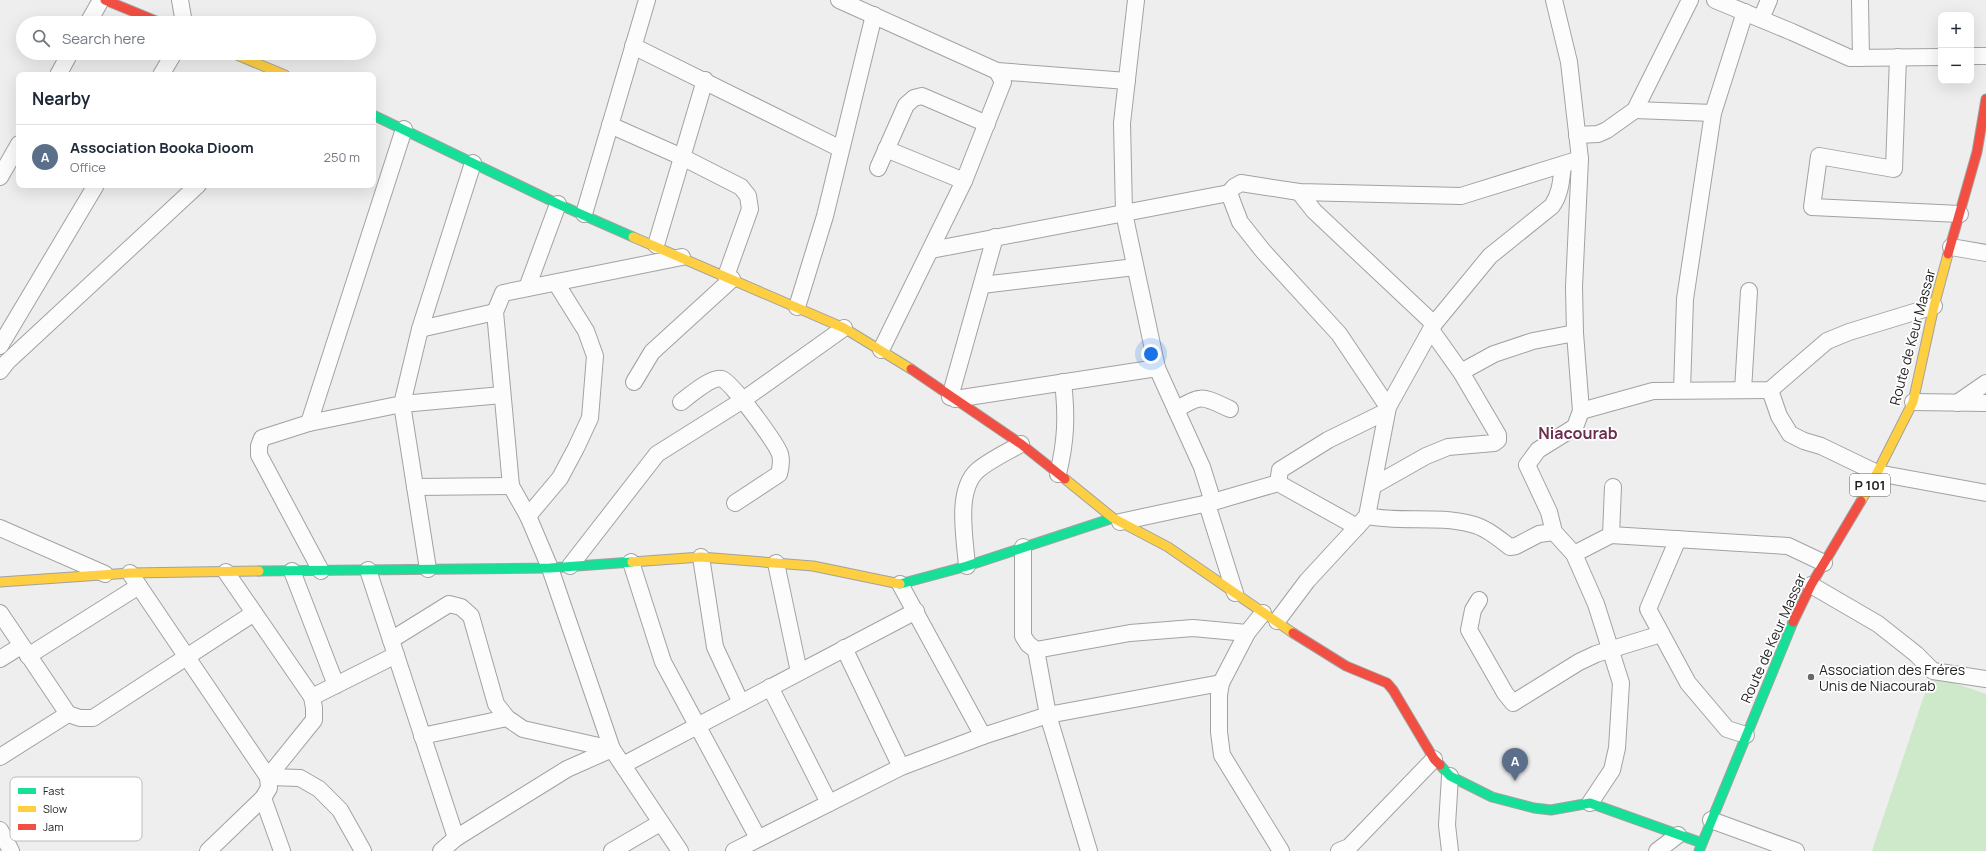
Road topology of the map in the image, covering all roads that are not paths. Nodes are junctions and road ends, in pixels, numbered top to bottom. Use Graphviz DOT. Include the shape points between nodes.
graph roads {
  1 [pos="101,0"];
  2 [pos="106,0"];
  3 [pos="180,0"];
  4 [pos="646,0"];
  5 [pos="839,0"];
  6 [pos="1136,0"];
  7 [pos="1554,0"];
  8 [pos="1690,0"];
  9 [pos="1715,0"];
  10 [pos="1769,0"];
  11 [pos="1860,0"];
  12 [pos="1745,12"];
  13 [pos="874,15"];
  14 [pos="92,16"];
  15 [pos="144,16"];
  16 [pos="183,16"];
  17 [pos="1761,19"];
  18 [pos="633,46"];
  19 [pos="1974,56"];
  20 [pos="1986,56"];
  21 [pos="1898,57"];
  22 [pos="1938,57"];
  23 [pos="1861,58"];
  24 [pos="66,60"];
  25 [pos="170,60"];
  26 [pos="249,60"];
  27 [pos="996,71"];
  28 [pos="60,72"];
  29 [pos="163,72"];
  30 [pos="278,72"];
  31 [pos="705,80"];
  32 [pos="1127,81"];
  33 [pos="1986,100"];
  34 [pos="1635,110"];
  35 [pos="1713,113"];
  36 [pos="376,116"];
  37 [pos="987,124"];
  38 [pos="610,126"];
  39 [pos="404,129"];
  40 [pos="1577,134"];
  41 [pos="16,149"];
  42 [pos="841,149"];
  43 [pos="886,149"];
  44 [pos="1982,151"];
  45 [pos="682,157"];
  46 [pos="1580,159"];
  47 [pos="473,163"];
  48 [pos="1563,165"];
  49 [pos="878,168"];
  50 [pos="0,177"];
  51 [pos="964,181"];
  52 [pos="94,188"];
  53 [pos="195,188"];
  54 [pos="1299,192"];
  55 [pos="1229,193"];
  56 [pos="558,204"];
  57 [pos="1124,213"];
  58 [pos="584,214"];
  59 [pos="1960,214"];
  60 [pos="995,238"];
  61 [pos="656,245"];
  62 [pos="1951,247"];
  63 [pos="930,250"];
  64 [pos="1986,253"];
  65 [pos="683,257"];
  66 [pos="1134,267"];
  67 [pos="729,278"];
  68 [pos="556,283"];
  69 [pos="982,285"];
  70 [pos="527,288"];
  71 [pos="1749,291"];
  72 [pos="1934,306"];
  73 [pos="798,307"];
  74 [pos="495,312"];
  75 [pos="1433,327"];
  76 [pos="844,328"];
  77 [pos="420,329"];
  78 [pos="1575,333"];
  79 [pos="0,346"];
  80 [pos="881,350"];
  81 [pos="2,363"];
  82 [pos="1157,368"];
  83 [pos="1461,372"];
  84 [pos="634,382"];
  85 [pos="1064,382"];
  86 [pos="1986,382"];
  87 [pos="1682,390"];
  88 [pos="1743,390"];
  89 [pos="1770,390"];
  90 [pos="502,395"];
  91 [pos="953,398"];
  92 [pos="743,400"];
  93 [pos="681,402"];
  94 [pos="1913,402"];
  95 [pos="1957,403"];
  96 [pos="1986,403"];
  97 [pos="402,404"];
  98 [pos="1230,409"];
  99 [pos="1387,409"];
  100 [pos="1176,410"];
  101 [pos="1581,411"];
  102 [pos="308,423"];
  103 [pos="1021,444"];
  104 [pos="1877,473"];
  105 [pos="1058,474"];
  106 [pos="1278,483"];
  107 [pos="511,486"];
  108 [pos="1373,486"];
  109 [pos="415,487"];
  110 [pos="1614,487"];
  111 [pos="1986,493"];
  112 [pos="735,503"];
  113 [pos="1210,503"];
  114 [pos="528,516"];
  115 [pos="1116,520"];
  116 [pos="1362,522"];
  117 [pos="0,528"];
  118 [pos="1554,532"];
  119 [pos="1611,535"];
  120 [pos="1678,539"];
  121 [pos="1023,547"];
  122 [pos="1574,554"];
  123 [pos="701,557"];
  124 [pos="631,562"];
  125 [pos="776,563"];
  126 [pos="1824,563"];
  127 [pos="570,566"];
  128 [pos="967,566"];
  129 [pos="550,568"];
  130 [pos="428,569"];
  131 [pos="321,570"];
  132 [pos="368,570"];
  133 [pos="292,571"];
  134 [pos="226,572"];
  135 [pos="106,574"];
  136 [pos="134,579"];
  137 [pos="0,582"];
  138 [pos="900,584"];
  139 [pos="1811,585"];
  140 [pos="1235,593"];
  141 [pos="1479,600"];
  142 [pos="916,611"];
  143 [pos="254,612"];
  144 [pos="0,613"];
  145 [pos="1263,613"];
  146 [pos="1277,621"];
  147 [pos="1247,633"];
  148 [pos="1662,634"];
  149 [pos="393,647"];
  150 [pos="844,648"];
  151 [pos="1611,648"];
  152 [pos="1036,650"];
  153 [pos="25,651"];
  154 [pos="187,657"];
  155 [pos="0,659"];
  156 [pos="799,672"];
  157 [pos="1986,679"];
  158 [pos="1221,683"];
  159 [pos="336,685"];
  160 [pos="770,687"];
  161 [pos="312,697"];
  162 [pos="741,703"];
  163 [pos="68,714"];
  164 [pos="1048,715"];
  165 [pos="507,718"];
  166 [pos="698,726"];
  167 [pos="1746,735"];
  168 [pos="422,736"];
  169 [pos="983,736"];
  170 [pos="612,749"];
  171 [pos="0,758"];
  172 [pos="1434,759"];
  173 [pos="623,765"];
  174 [pos="901,767"];
  175 [pos="268,776"];
  176 [pos="1450,776"];
  177 [pos="263,798"];
  178 [pos="828,803"];
  179 [pos="1590,803"];
  180 [pos="1711,820"];
  181 [pos="660,823"];
  182 [pos="0,830"];
  183 [pos="1678,835"];
  184 [pos="456,838"];
  185 [pos="758,838"];
  186 [pos="1700,847"];
  187 [pos="11,851"];
  188 [pos="208,851"];
  189 [pos="282,851"];
  190 [pos="363,851"];
  191 [pos="441,851"];
  192 [pos="612,851"];
  193 [pos="680,851"];
  194 [pos="734,851"];
  195 [pos="1088,851"];
  196 [pos="1281,851"];
  197 [pos="1339,851"];
  198 [pos="1450,851"];
  199 [pos="1657,851"];
  200 [pos="1796,851"];
  1 -- 14 [label="street"];
  2 -- 15 [label="street"];
  3 -- 16 [label="street"];
  4 -- 18 [label="street"];
  5 -- 13 [label="street"];
  6 -- 32 [label="street"];
  7 -- 40 [label="street" via="1569,62"];
  8 -- 34 [label="street"];
  9 -- 12 [label="street"];
  10 -- 17 [label="street"];
  11 -- 23 [label="street"];
  12 -- 17 [label="street"];
  12 -- 35 [label="street"];
  13 -- 27 [label="street"];
  13 -- 42 [label="street"];
  17 -- 23 [label="street" via="1850,58"];
  18 -- 31 [label="street"];
  18 -- 38 [label="street"];
  19 -- 20 [label="street"];
  21 -- 22 [label="street"];
  21 -- 23 [label="street"];
  21 -- 59 [label="street" via="1894,169 1819,156 1812,207"];
  24 -- 28 [label="street"];
  25 -- 29 [label="street"];
  26 -- 30 [label="street"];
  27 -- 32 [label="street"];
  27 -- 37 [label="street" via="1003,82"];
  31 -- 42 [label="street"];
  31 -- 45 [label="street"];
  32 -- 57 [label="street" via="1122,123"];
  33 -- 44 [label="street, Route de Keur Massar / P 101"];
  34 -- 35 [label="street"];
  34 -- 40 [label="street" via="1598,134"];
  35 -- 87 [label="street" via="1686,299"];
  36 -- 39 [label="street"];
  37 -- 43 [label="street" via="922,96 914,98 906,105"];
  37 -- 51 [label="street"];
  38 -- 45 [label="street"];
  38 -- 58 [label="street"];
  39 -- 47 [label="street"];
  39 -- 102 [label="street"];
  40 -- 46 [label="street"];
  41 -- 50 [label="street"];
  42 -- 73 [label="street" via="825,216"];
  43 -- 49 [label="street"];
  43 -- 51 [label="street"];
  44 -- 59 [label="street, Route de Keur Massar / P 101"];
  45 -- 61 [label="street"];
  45 -- 67 [label="street" via="741,187 748,196 750,209"];
  46 -- 48 [label="street"];
  46 -- 78 [label="street" via="1574,287"];
  47 -- 56 [label="street"];
  47 -- 77 [label="street"];
  48 -- 54 [label="street" via="1461,196"];
  48 -- 75 [label="street" via="1561,188 1552,206 1490,256"];
  51 -- 63 [label="street"];
  52 -- 79 [label="street"];
  53 -- 81 [label="street"];
  54 -- 55 [label="street" via="1241,183"];
  54 -- 75 [label="street" via="1314,211"];
  55 -- 57 [label="street"];
  55 -- 99 [label="street" via="1240,222 1339,334"];
  56 -- 58 [label="street"];
  56 -- 70 [label="street"];
  57 -- 60 [label="street"];
  57 -- 66 [label="street"];
  58 -- 61 [label="street"];
  59 -- 62 [label="street, Route de Keur Massar / P 101"];
  60 -- 63 [label="street"];
  60 -- 69 [label="street"];
  61 -- 65 [label="street"];
  62 -- 64 [label="street"];
  62 -- 72 [label="street, Route de Keur Massar / P 101"];
  63 -- 80 [label="street"];
  65 -- 67 [label="street"];
  65 -- 68 [label="street"];
  66 -- 69 [label="street"];
  66 -- 82 [label="street"];
  67 -- 73 [label="street"];
  67 -- 84 [label="street" via="652,352"];
  68 -- 70 [label="street"];
  68 -- 114 [label="street" via="586,331 595,356 590,418 560,478"];
  69 -- 91 [label="street"];
  70 -- 74 [label="street" via="503,293"];
  71 -- 88 [label="street"];
  72 -- 89 [label="street" via="1827,341"];
  72 -- 94 [label="street, Route de Keur Massar / P 101"];
  73 -- 76 [label="street"];
  74 -- 77 [label="street"];
  74 -- 90 [label="street"];
  75 -- 83 [label="street"];
  75 -- 99 [label="street"];
  76 -- 80 [label="street"];
  76 -- 92 [label="street"];
  77 -- 97 [label="street"];
  78 -- 83 [label="street" via="1532,341 1494,354"];
  78 -- 101 [label="street"];
  80 -- 91 [label="street"];
  82 -- 85 [label="street"];
  82 -- 100 [label="street"];
  83 -- 108 [label="street" via="1498,435 1498,440 1494,443 1448,447 1426,456"];
  85 -- 91 [label="street"];
  85 -- 105 [label="street" via="1065,447"];
  86 -- 95 [label="street"];
  87 -- 88 [label="street"];
  87 -- 101 [label="street" via="1653,390"];
  88 -- 89 [label="street"];
  89 -- 104 [label="street" via="1779,416 1790,434"];
  90 -- 97 [label="street"];
  90 -- 107 [label="street"];
  91 -- 103 [label="street"];
  92 -- 93 [label="street" via="729,383 722,379 714,379"];
  92 -- 112 [label="street" via="779,452 782,462 779,474"];
  92 -- 127 [label="street" via="657,454"];
  94 -- 95 [label="street"];
  94 -- 104 [label="street, Route de Keur Massar / P 101"];
  95 -- 96 [label="street"];
  97 -- 102 [label="street"];
  97 -- 109 [label="street"];
  98 -- 100 [label="street" via="1204,398 1190,401"];
  99 -- 106 [label="street" via="1328,440 1280,470"];
  99 -- 108 [label="street"];
  100 -- 113 [label="street" via="1202,467"];
  101 -- 118 [label="street" via="1576,427 1538,450 1527,465 1549,512"];
  102 -- 131 [label="street" via="262,438 259,455"];
  103 -- 105 [label="street"];
  103 -- 128 [label="street" via="977,470 967,486 963,504"];
  104 -- 111 [label="street"];
  104 -- 126 [label="street, Route de Keur Massar / P 101"];
  105 -- 115 [label="street"];
  106 -- 113 [label="street"];
  106 -- 116 [label="street"];
  107 -- 109 [label="street"];
  107 -- 114 [label="street"];
  108 -- 116 [label="street"];
  109 -- 130 [label="street"];
  110 -- 119 [label="street"];
  113 -- 115 [label="street"];
  113 -- 140 [label="street"];
  114 -- 129 [label="street"];
  115 -- 121 [label="street"];
  115 -- 140 [label="street" via="1168,546"];
  116 -- 118 [label="street" via="1450,520 1472,524 1510,547 1539,534"];
  116 -- 146 [label="street" via="1307,581"];
  117 -- 135 [label="street"];
  118 -- 122 [label="street"];
  119 -- 120 [label="street"];
  119 -- 122 [label="street"];
  120 -- 126 [label="street" via="1788,546"];
  120 -- 148 [label="street" via="1648,609"];
  121 -- 128 [label="street"];
  121 -- 152 [label="street" via="1023,636"];
  122 -- 151 [label="street" via="1596,604"];
  123 -- 124 [label="street"];
  123 -- 125 [label="street"];
  123 -- 162 [label="street" via="715,647"];
  124 -- 127 [label="street"];
  124 -- 166 [label="street" via="663,662"];
  125 -- 138 [label="street" via="812,566"];
  125 -- 156 [label="street"];
  126 -- 139 [label="street, Route de Keur Massar / P 101"];
  127 -- 129 [label="street"];
  128 -- 138 [label="street"];
  129 -- 130 [label="street"];
  129 -- 170 [label="street"];
  130 -- 132 [label="street"];
  131 -- 132 [label="street"];
  131 -- 133 [label="street"];
  132 -- 149 [label="street"];
  133 -- 134 [label="street"];
  133 -- 159 [label="street"];
  134 -- 136 [label="street"];
  134 -- 143 [label="street"];
  135 -- 136 [label="street"];
  135 -- 137 [label="street"];
  136 -- 153 [label="street"];
  136 -- 154 [label="street"];
  138 -- 142 [label="street"];
  139 -- 157 [label="street" via="1878,624 1933,671"];
  139 -- 167 [label="street, Route de Keur Massar / P 101" via="1784,641"];
  140 -- 145 [label="street"];
  141 -- 151 [label="street" via="1473,610 1470,630 1513,703 1579,662"];
  142 -- 150 [label="street"];
  142 -- 169 [label="street"];
  143 -- 154 [label="street"];
  143 -- 161 [label="street"];
  144 -- 153 [label="street"];
  145 -- 146 [label="street"];
  145 -- 147 [label="street"];
  146 -- 172 [label="street" via="1311,646 1346,666 1387,683"];
  147 -- 152 [label="street" via="1193,628 1130,633"];
  147 -- 158 [label="street"];
  148 -- 151 [label="street"];
  148 -- 167 [label="street" via="1688,682 1727,729"];
  149 -- 159 [label="street"];
  149 -- 165 [label="street" via="449,604 461,607 470,616 496,704"];
  149 -- 168 [label="street"];
  150 -- 156 [label="street"];
  150 -- 174 [label="street"];
  151 -- 179 [label="street" via="1621,683 1617,748 1612,770"];
  152 -- 164 [label="street"];
  153 -- 155 [label="street"];
  153 -- 163 [label="street"];
  154 -- 163 [label="street" via="93,718 80,718"];
  154 -- 175 [label="street"];
  156 -- 160 [label="street"];
  158 -- 164 [label="street"];
  158 -- 196 [label="street" via="1218,715 1222,755"];
  159 -- 161 [label="street"];
  160 -- 162 [label="street"];
  160 -- 178 [label="street"];
  161 -- 175 [label="street" via="314,720"];
  162 -- 166 [label="street"];
  163 -- 171 [label="street"];
  164 -- 169 [label="street"];
  164 -- 195 [label="street"];
  165 -- 168 [label="street"];
  165 -- 170 [label="street" via="523,729"];
  166 -- 173 [label="street"];
  166 -- 185 [label="street"];
  167 -- 180 [label="street, Route de Keur Massar / P 101"];
  168 -- 184 [label="street"];
  169 -- 174 [label="street"];
  170 -- 173 [label="street"];
  170 -- 184 [label="street" via="567,769"];
  172 -- 176 [label="street"];
  172 -- 197 [label="street" via="1349,847"];
  173 -- 181 [label="street"];
  174 -- 178 [label="street"];
  175 -- 177 [label="street" via="269,788"];
  175 -- 190 [label="street" via="300,778 319,790 340,810"];
  176 -- 179 [label="street" via="1492,797 1534,808 1551,810"];
  176 -- 198 [label="street" via="1447,825"];
  177 -- 188 [label="street"];
  177 -- 189 [label="street"];
  178 -- 185 [label="street"];
  179 -- 183 [label="street"];
  180 -- 186 [label="street, Route de Keur Massar / P 101"];
  180 -- 200 [label="street"];
  181 -- 192 [label="street"];
  181 -- 193 [label="street"];
  182 -- 187 [label="street"];
  183 -- 186 [label="street"];
  183 -- 199 [label="street"];
  184 -- 191 [label="street"];
  185 -- 194 [label="street"];
}
